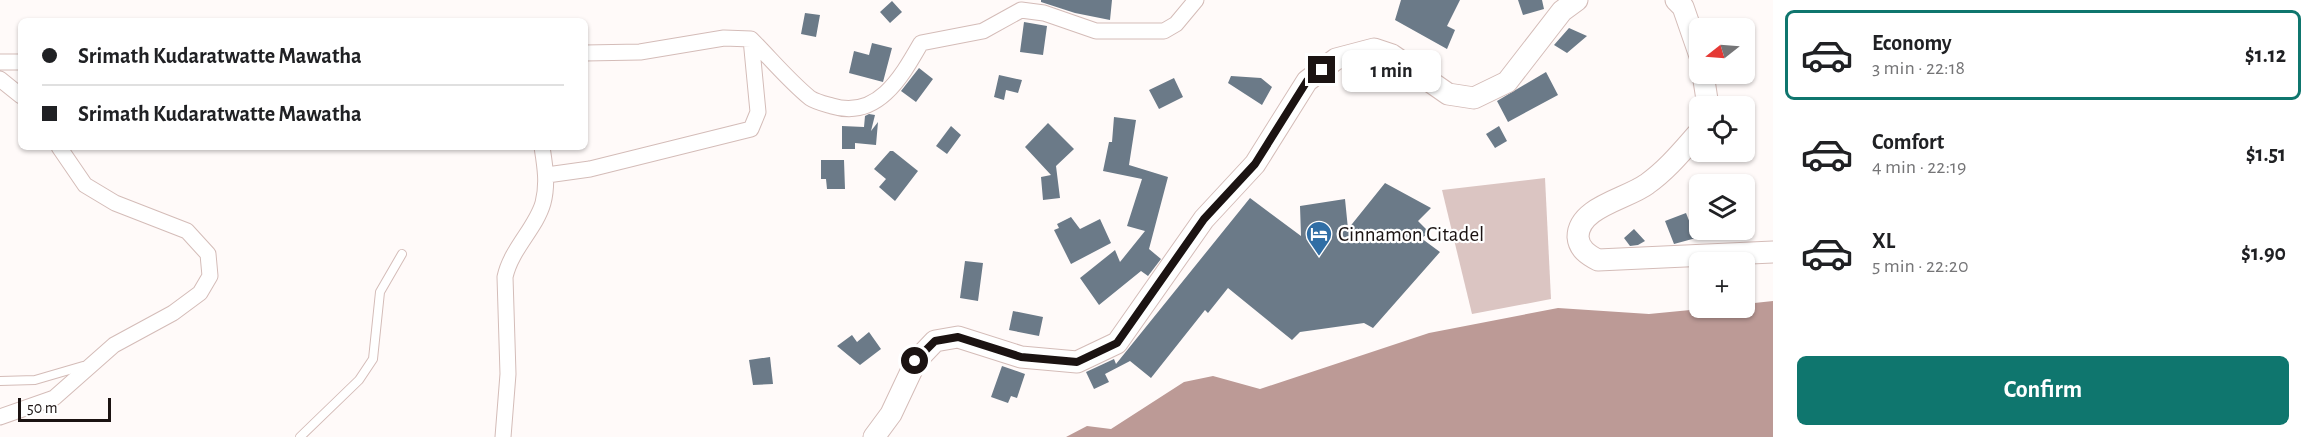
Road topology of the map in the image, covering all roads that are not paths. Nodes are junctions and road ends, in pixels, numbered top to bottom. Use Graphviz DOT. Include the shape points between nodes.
graph roads {
  1 [pos="1196,0"];
  2 [pos="1576,0"];
  3 [pos="1676,0"];
  4 [pos="1689,24"];
  5 [pos="751,39"];
  6 [pos="588,53"];
  7 [pos="0,62"];
  8 [pos="18,62"];
  9 [pos="0,79"];
  10 [pos="18,94"];
  11 [pos="1689,143"];
  12 [pos="61,150"];
  13 [pos="543,150"];
  14 [pos="547,175"];
  15 [pos="1773,252"];
  16 [pos="402,254"];
  17 [pos="87,368"];
  18 [pos="0,381"];
  19 [pos="0,417"];
  20 [pos="300,437"];
  21 [pos="503,437"];
  22 [pos="874,437"];
  1 -- 5 [label="street" via="1176,24 1164,31 1096,31 1021,10 983,31 921,43 903,75 882,98 855,108 812,100"];
  2 -- 22 [label="street" via="1562,11 1507,82 1474,98 1448,94 1392,55 1374,49 1336,59 1307,81 1255,164 1204,219 1117,343 1077,362 1021,357 958,337 935,341 915,361 891,414"];
  3 -- 4 [label="street"];
  5 -- 6 [label="street" via="724,38 640,52"];
  5 -- 14 [label="street" via="758,112 751,129 590,169"];
  7 -- 8 [label="street"];
  9 -- 10 [label="street"];
  11 -- 15 [label="street" via="1645,186 1584,217 1578,242 1586,254 1598,260"];
  12 -- 17 [label="street" via="85,185 115,203 187,231 208,254 210,276 200,293 173,313 114,345"];
  13 -- 14 [label="street"];
  14 -- 21 [label="street" via="543,204 507,265 504,277 508,374"];
  16 -- 20 [label="lane" via="380,292 374,359 359,380"];
  17 -- 18 [label="lane" via="35,380"];
  17 -- 19 [label="street" via="54,398"];
}
